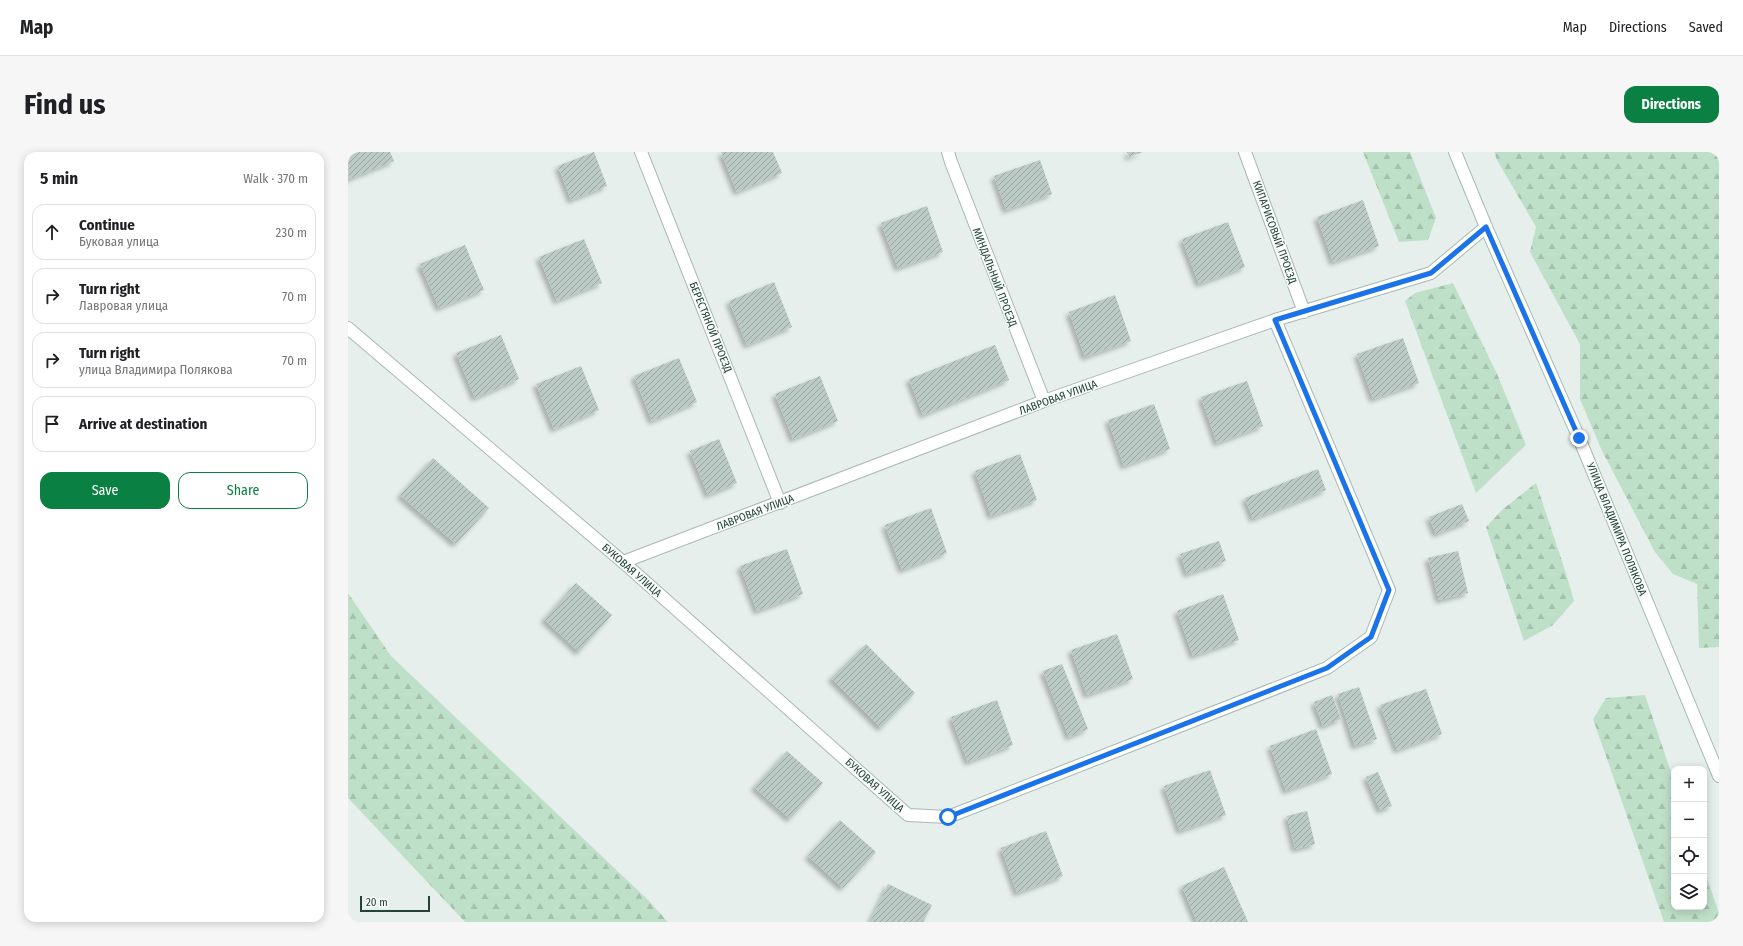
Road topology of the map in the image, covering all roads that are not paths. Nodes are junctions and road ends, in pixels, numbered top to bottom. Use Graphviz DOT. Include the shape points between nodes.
graph roads {
  1 [pos="642,152"];
  2 [pos="948,152"];
  3 [pos="1245,152"];
  4 [pos="1455,152"];
  5 [pos="1486,227"];
  6 [pos="1304,312"];
  7 [pos="1275,320"];
  8 [pos="348,328"];
  9 [pos="1044,401"];
  10 [pos="780,503"];
  11 [pos="624,562"];
  12 [pos="1719,776"];
  1 -- 10 [label="street, БЕРЕСТЯНОЙ ПРОЕЗД"];
  2 -- 9 [label="street, МИНДАЛЬНЫЙ ПРОЕЗД"];
  3 -- 6 [label="street, КИПАРИСОВЫЙ ПРОЕЗД"];
  4 -- 5 [label="street, УЛИЦА ВЛАДИМИРА ПОЛЯКОВА"];
  5 -- 6 [label="street, ЛАВРОВАЯ УЛИЦА" via="1431,273"];
  5 -- 12 [label="street, УЛИЦА ВЛАДИМИРА ПОЛЯКОВА" via="1579,438"];
  6 -- 7 [label="street, ЛАВРОВАЯ УЛИЦА"];
  7 -- 9 [label="street, ЛАВРОВАЯ УЛИЦА"];
  7 -- 11 [label="street, БУКОВАЯ УЛИЦА" via="1389,590 1371,637 1327,668 948,817 908,815"];
  8 -- 11 [label="street, БУКОВАЯ УЛИЦА"];
  9 -- 10 [label="street, ЛАВРОВАЯ УЛИЦА"];
  10 -- 11 [label="street, ЛАВРОВАЯ УЛИЦА"];
}
